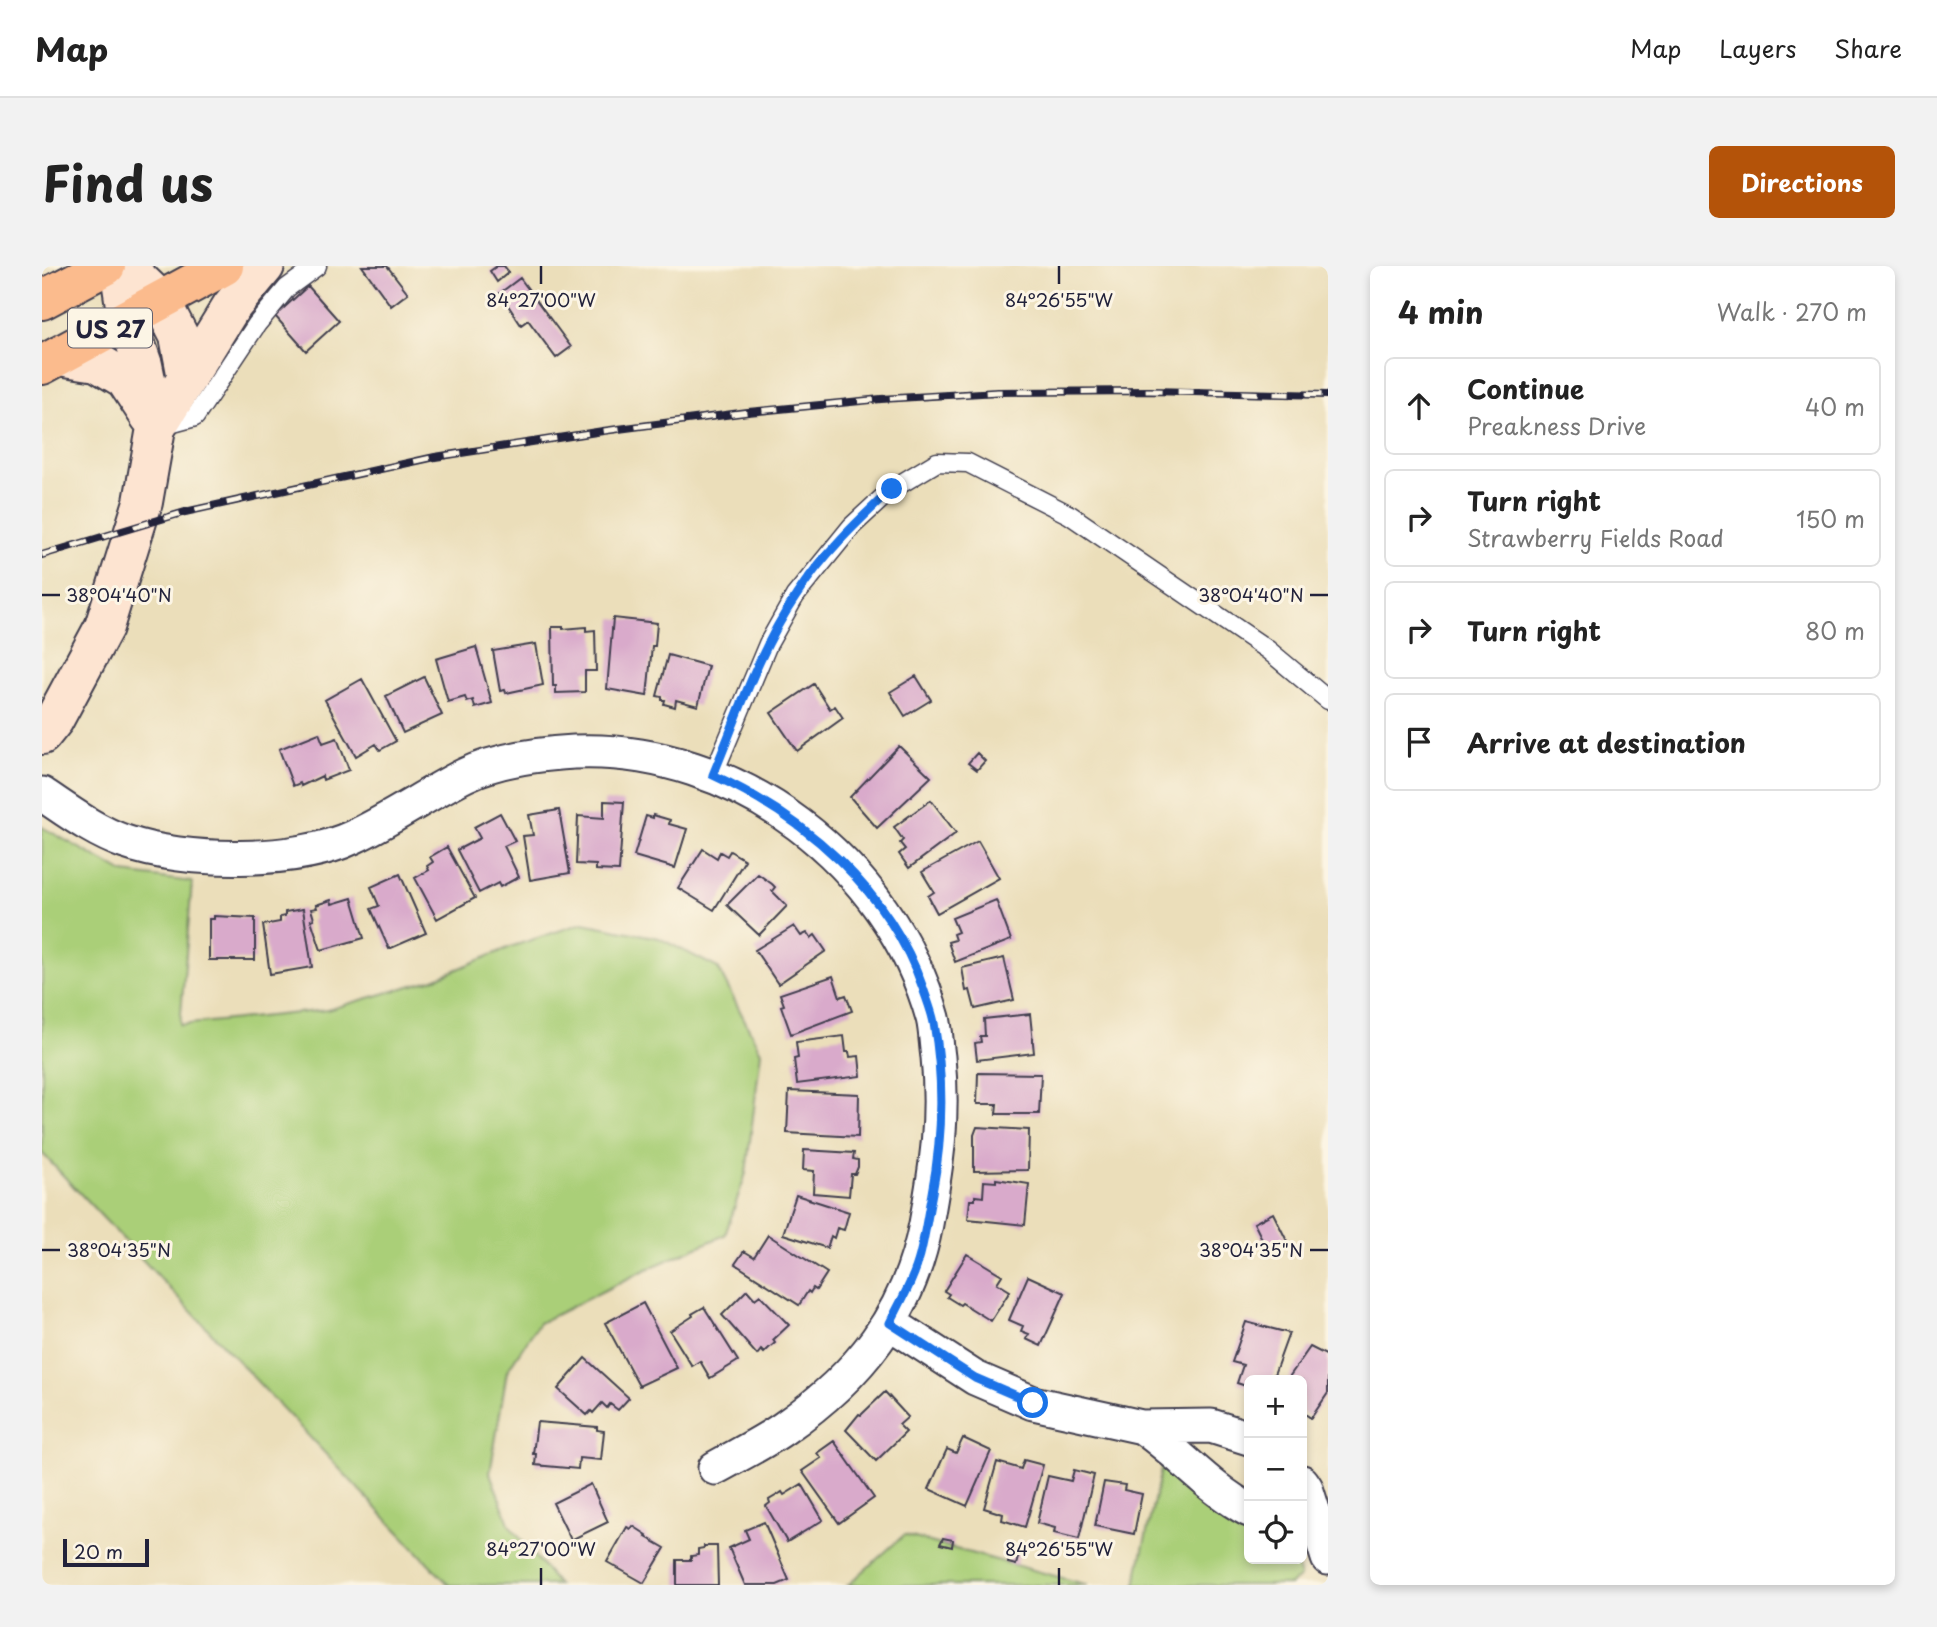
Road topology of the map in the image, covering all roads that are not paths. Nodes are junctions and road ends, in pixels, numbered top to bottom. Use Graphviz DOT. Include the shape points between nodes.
graph roads {
  1 [pos="106,266"];
  2 [pos="118,266"];
  3 [pos="124,266"];
  4 [pos="224,266"];
  5 [pos="265,266"];
  6 [pos="317,266"];
  7 [pos="42,300"];
  8 [pos="161,301"];
  9 [pos="127,319"];
  10 [pos="50,361"];
  11 [pos="187,378"];
  12 [pos="156,428"];
  13 [pos="1328,700"];
  14 [pos="42,735"];
  15 [pos="713,775"];
  16 [pos="42,794"];
  17 [pos="890,1323"];
  18 [pos="1142,1427"];
  19 [pos="1244,1436"];
  20 [pos="715,1468"];
  21 [pos="1307,1488"];
  22 [pos="1244,1507"];
  23 [pos="1307,1544"];
  24 [pos="1328,1558"];
  1 -- 7 [label="highway, US 27"];
  2 -- 9 [label="street"];
  3 -- 8 [label="street"];
  4 -- 8 [label="highway, US 27"];
  5 -- 11 [label="street" via="231,307"];
  6 -- 12 [label="lane" via="287,288 257,324 195,417"];
  8 -- 9 [label="highway, US 27"];
  8 -- 11 [label="street" via="179,336"];
  9 -- 10 [label="highway, US 27"];
  9 -- 12 [label="street" via="143,365"];
  10 -- 12 [label="street" via="97,362 125,379"];
  11 -- 12 [label="street"];
  12 -- 14 [label="street" via="143,502 104,627"];
  13 -- 15 [label="lane" via="1268,650 1070,515 968,463 937,462 882,498 795,596 768,644"];
  15 -- 16 [label="street" via="620,753 532,757 468,774 350,839 298,853 251,857 205,857 134,845 93,828"];
  15 -- 17 [label="street" via="786,816 842,862 889,917 906,947 934,1021 942,1117 939,1157 920,1256"];
  17 -- 18 [label="street" via="975,1378 1033,1403"];
  17 -- 20 [label="street" via="830,1393 783,1429"];
  18 -- 19 [label="street" via="1211,1426"];
  18 -- 22 [label="street"];
  21 -- 24 [label="street"];
  23 -- 24 [label="street"];
}
